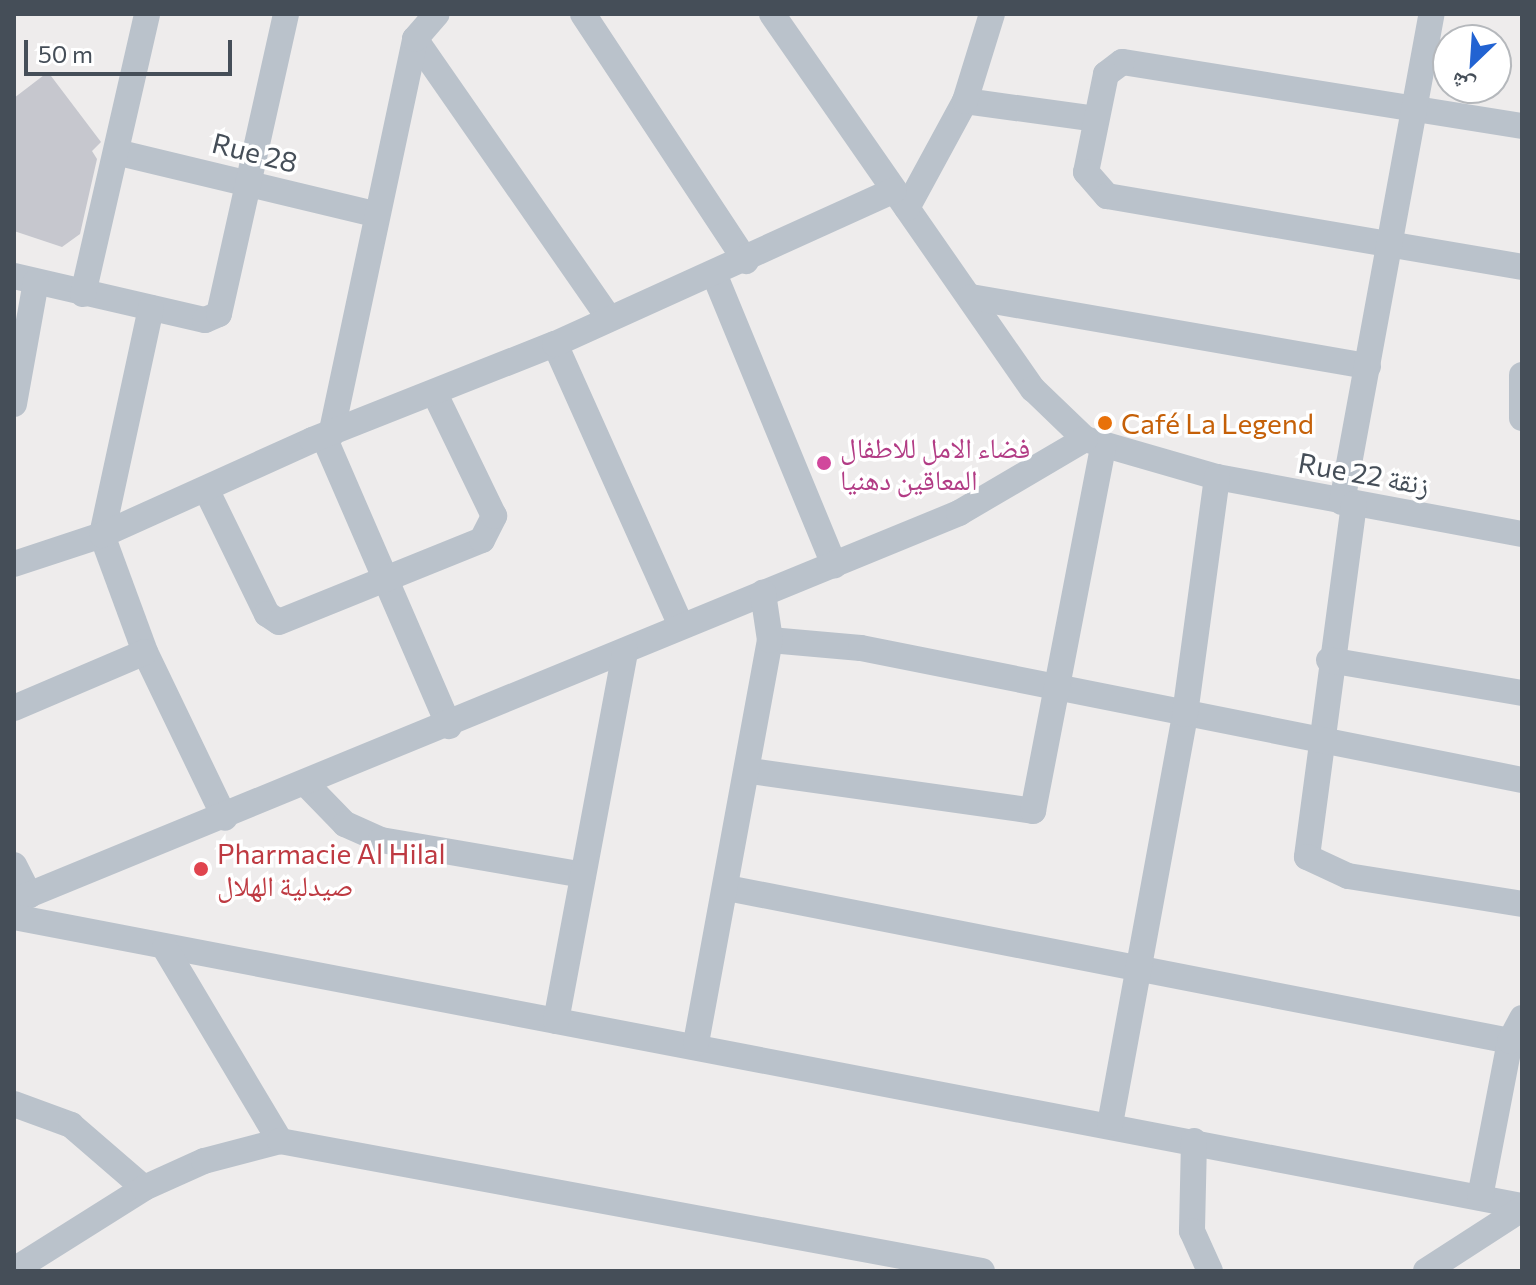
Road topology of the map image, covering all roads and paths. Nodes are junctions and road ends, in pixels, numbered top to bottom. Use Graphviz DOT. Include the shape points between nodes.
graph roads {
  1 [pos="147,14"];
  2 [pos="286,14"];
  3 [pos="437,14"];
  4 [pos="583,14"];
  5 [pos="772,14"];
  6 [pos="992,14"];
  7 [pos="1432,14"];
  8 [pos="415,39"];
  9 [pos="965,101"];
  10 [pos="1415,105"];
  11 [pos="1096,119"];
  12 [pos="1522,126"];
  13 [pos="120,153"];
  14 [pos="250,184"];
  15 [pos="901,199"];
  16 [pos="374,214"];
  17 [pos="1390,242"];
  18 [pos="746,261"];
  19 [pos="1522,267"];
  20 [pos="715,276"];
  21 [pos="25,279"];
  22 [pos="83,294"];
  23 [pos="971,297"];
  24 [pos="151,308"];
  25 [pos="608,317"];
  26 [pos="555,344"];
  27 [pos="1368,366"];
  28 [pos="1522,375"];
  29 [pos="435,394"];
  30 [pos="14,404"];
  31 [pos="1522,418"];
  32 [pos="328,436"];
  33 [pos="1094,443"];
  34 [pos="1217,477"];
  35 [pos="206,489"];
  36 [pos="1348,503"];
  37 [pos="1522,534"];
  38 [pos="102,535"];
  39 [pos="14,564"];
  40 [pos="834,565"];
  41 [pos="385,578"];
  42 [pos="763,593"];
  43 [pos="681,626"];
  44 [pos="770,640"];
  45 [pos="625,651"];
  46 [pos="145,652"];
  47 [pos="1329,660"];
  48 [pos="1057,689"];
  49 [pos="1522,693"];
  50 [pos="14,708"];
  51 [pos="1185,714"];
  52 [pos="449,726"];
  53 [pos="1323,746"];
  54 [pos="750,771"];
  55 [pos="1522,780"];
  56 [pos="308,786"];
  57 [pos="225,818"];
  58 [pos="14,865"];
  59 [pos="583,875"];
  60 [pos="727,888"];
  61 [pos="19,904"];
  62 [pos="1522,904"];
  63 [pos="165,948"];
  64 [pos="1139,966"];
  65 [pos="556,1021"];
  66 [pos="1516,1030"];
  67 [pos="696,1043"];
  68 [pos="14,1104"];
  69 [pos="1110,1124"];
  70 [pos="280,1141"];
  71 [pos="1194,1141"];
  72 [pos="144,1188"];
  73 [pos="1480,1197"];
  74 [pos="1522,1207"];
  75 [pos="14,1270"];
  76 [pos="982,1271"];
  77 [pos="1210,1271"];
  78 [pos="1426,1271"];
  1 -- 13 [label="street"];
  2 -- 14 [label="street"];
  3 -- 8 [label="street"];
  4 -- 18 [label="street"];
  5 -- 15 [label="street"];
  6 -- 9 [label="street"];
  7 -- 10 [label="street"];
  8 -- 16 [label="street"];
  8 -- 25 [label="street"];
  9 -- 11 [label="street"];
  9 -- 15 [label="street"];
  10 -- 11 [label="street" via="1122,62 1106,74"];
  10 -- 12 [label="street"];
  10 -- 17 [label="street"];
  11 -- 17 [label="street" via="1086,172 1107,196"];
  13 -- 14 [label="street, Rue 28"];
  13 -- 22 [label="street"];
  14 -- 16 [label="street, Rue 28"];
  14 -- 24 [label="street" via="219,314 205,320"];
  15 -- 18 [label="street"];
  15 -- 23 [label="street"];
  16 -- 32 [label="street"];
  17 -- 19 [label="street"];
  17 -- 27 [label="street"];
  18 -- 20 [label="street"];
  20 -- 25 [label="street"];
  20 -- 40 [label="street"];
  21 -- 22 [label="street"];
  21 -- 30 [label="street"];
  22 -- 24 [label="street"];
  23 -- 27 [label="street"];
  23 -- 33 [label="street" via="1048,408"];
  24 -- 38 [label="street"];
  25 -- 26 [label="street"];
  26 -- 29 [label="street"];
  26 -- 43 [label="street"];
  27 -- 36 [label="street"];
  28 -- 31 [label="street"];
  29 -- 32 [label="street"];
  29 -- 41 [label="street" via="494,524 482,540"];
  32 -- 35 [label="street"];
  32 -- 41 [label="street"];
  33 -- 34 [label="street, Rue 22 زنقة"];
  33 -- 40 [label="street" via="959,513"];
  33 -- 48 [label="street"];
  34 -- 36 [label="street, Rue 22 زنقة"];
  34 -- 51 [label="street"];
  35 -- 38 [label="street"];
  35 -- 41 [label="street" via="272,619 289,620"];
  36 -- 37 [label="street, Rue 22 زنقة"];
  36 -- 47 [label="street"];
  38 -- 39 [label="street"];
  38 -- 46 [label="street"];
  40 -- 42 [label="street"];
  41 -- 52 [label="street"];
  42 -- 43 [label="street"];
  42 -- 44 [label="street"];
  43 -- 45 [label="street"];
  44 -- 48 [label="street" via="861,648"];
  44 -- 54 [label="street"];
  45 -- 52 [label="street"];
  45 -- 59 [label="street"];
  46 -- 50 [label="street"];
  46 -- 57 [label="street"];
  47 -- 49 [label="street"];
  47 -- 53 [label="street"];
  48 -- 51 [label="street"];
  48 -- 54 [label="street" via="1036,806 1028,814"];
  51 -- 53 [label="street"];
  51 -- 64 [label="street"];
  52 -- 56 [label="street"];
  53 -- 55 [label="street"];
  53 -- 62 [label="street" via="1305,838 1313,863 1348,876"];
  54 -- 60 [label="street"];
  56 -- 57 [label="street"];
  56 -- 59 [label="street" via="345,824 381,840"];
  57 -- 61 [label="street"];
  58 -- 61 [label="street"];
  59 -- 65 [label="street"];
  60 -- 64 [label="street"];
  60 -- 67 [label="street"];
  61 -- 63 [label="street"];
  63 -- 65 [label="street"];
  63 -- 70 [label="street"];
  64 -- 66 [label="street"];
  64 -- 69 [label="street"];
  65 -- 67 [label="street"];
  66 -- 73 [label="street"];
  67 -- 69 [label="street"];
  68 -- 72 [label="street" via="71,1125"];
  69 -- 71 [label="street"];
  70 -- 72 [label="street" via="204,1161"];
  70 -- 76 [label="street"];
  71 -- 73 [label="street"];
  71 -- 77 [label="street" via="1192,1231"];
  72 -- 75 [label="street"];
  73 -- 74 [label="street"];
  74 -- 78 [label="street"];
}
